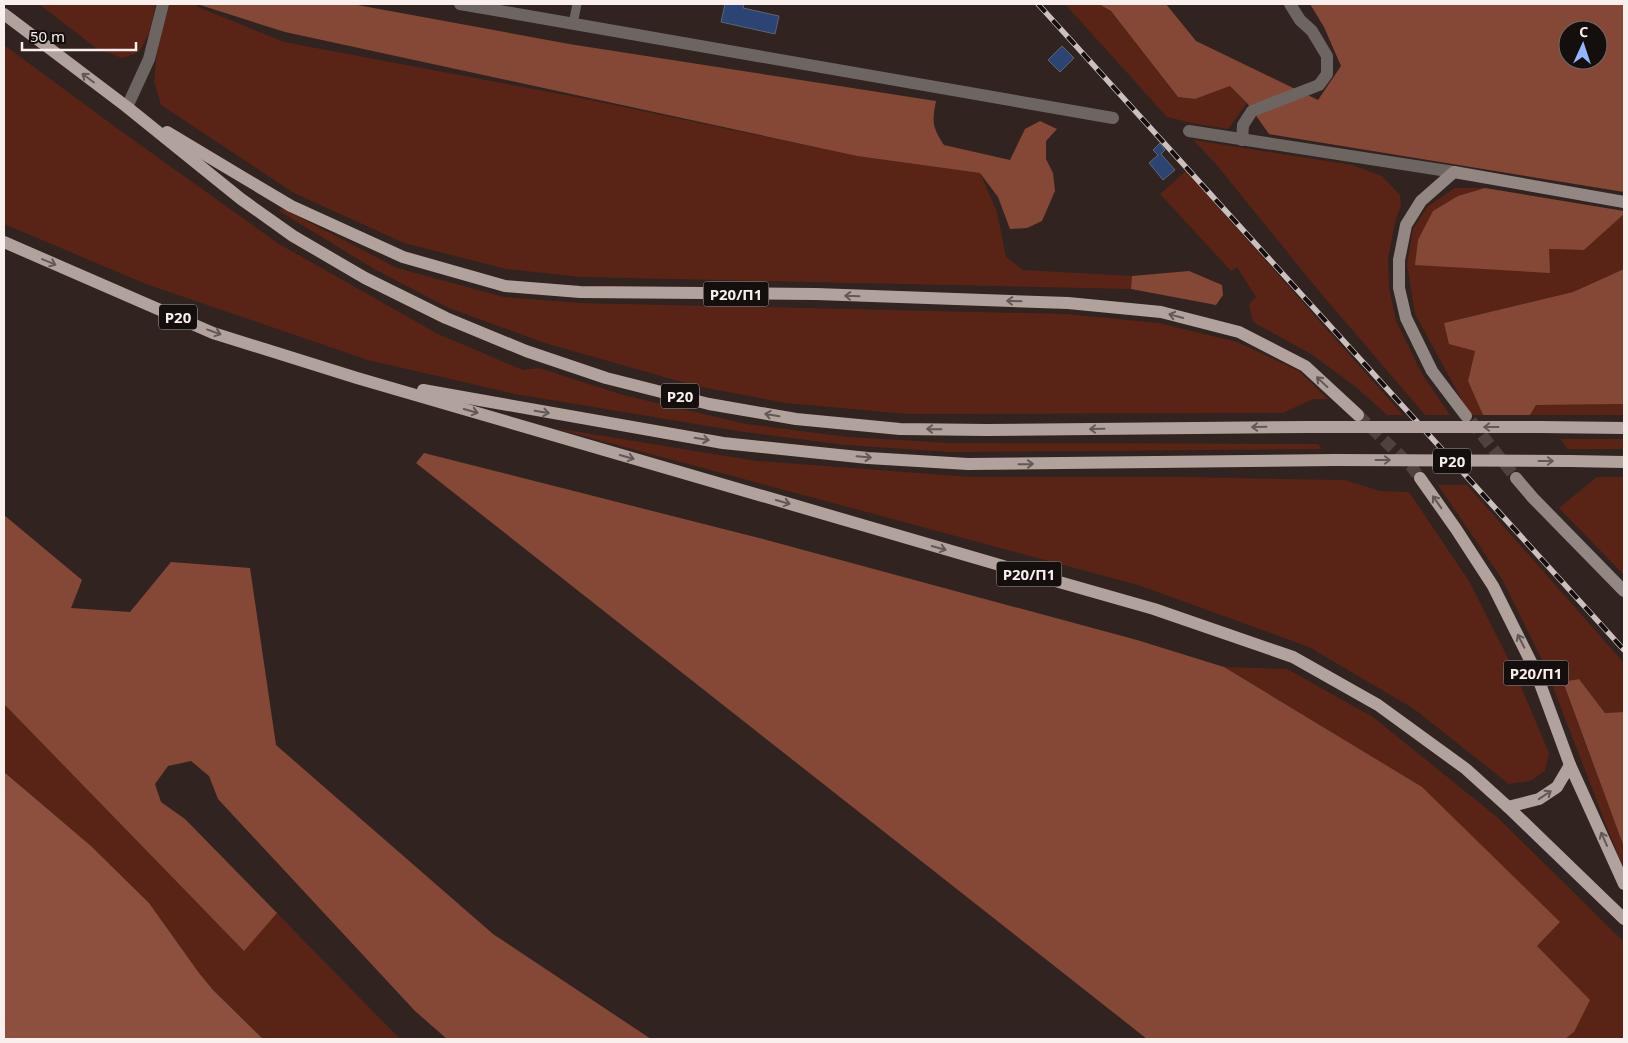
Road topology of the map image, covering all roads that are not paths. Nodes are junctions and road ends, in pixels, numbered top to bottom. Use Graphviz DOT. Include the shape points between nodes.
graph roads {
  1 [pos="164,4"];
  2 [pos="460,4"];
  3 [pos="577,4"];
  4 [pos="1290,4"];
  5 [pos="4,14"];
  6 [pos="573,24"];
  7 [pos="127,107"];
  8 [pos="1113,118"];
  9 [pos="1189,132"];
  10 [pos="1242,140"];
  11 [pos="1454,172"];
  12 [pos="1624,202"];
  13 [pos="4,242"];
  14 [pos="357,378"];
  15 [pos="1358,415"];
  16 [pos="1466,416"];
  17 [pos="1624,428"];
  18 [pos="1624,462"];
  19 [pos="1420,478"];
  20 [pos="1516,478"];
  21 [pos="1624,591"];
  22 [pos="1570,765"];
  23 [pos="1508,807"];
  24 [pos="1624,884"];
  25 [pos="1624,919"];
  1 -- 7 [label="street" via="150,59"];
  2 -- 6 [label="street"];
  3 -- 6 [label="lane"];
  4 -- 10 [label="street" via="1327,56 1327,74 1319,85 1252,111 1243,125"];
  7 -- 5 [label="main road, Р20, one-way"];
  6 -- 8 [label="street"];
  15 -- 7 [label="main road, Р20/П1, one-way" via="1305,366 1239,332 1161,312 1068,303 816,294 580,292 505,286 403,257 291,206"];
  17 -- 7 [label="main road, Р20, one-way, bridge" via="900,429 796,419 709,404 606,378 526,351 446,318 365,278 293,236 241,199"];
  9 -- 10 [label="street"];
  10 -- 11 [label="street"];
  11 -- 12 [label="street"];
  11 -- 16 [label="street" via="1421,201 1406,225 1399,260 1399,288 1406,318 1432,370"];
  13 -- 14 [label="main road, Р20, one-way" via="213,333"];
  14 -- 18 [label="main road, Р20, one-way, bridge" via="723,443 868,458 968,464 1334,460"];
  14 -- 23 [label="main road, Р20/П1, one-way" via="1154,608 1293,657 1378,705 1466,769"];
  22 -- 19 [label="main road, Р20/П1, one-way" via="1535,670 1493,586"];
  20 -- 21 [label="street"];
  23 -- 22 [label="main road, one-way" via="1538,799 1557,787"];
  24 -- 22 [label="main road, Р20/П1, one-way"];
  23 -- 25 [label="main road, Р20/П1"];
}
